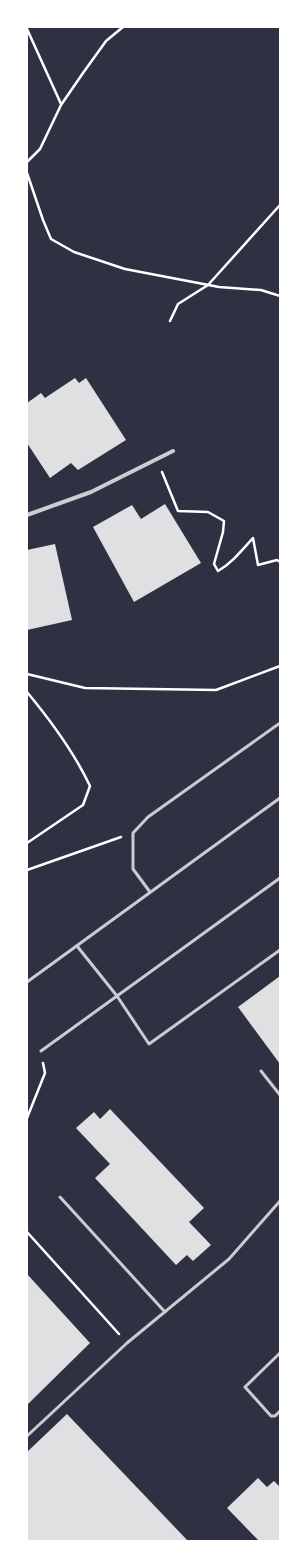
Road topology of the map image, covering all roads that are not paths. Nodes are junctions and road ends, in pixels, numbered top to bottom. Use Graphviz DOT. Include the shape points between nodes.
graph roads {
  1 [pos="173,451"];
  2 [pos="27,515"];
  3 [pos="280,723"];
  4 [pos="280,798"];
  5 [pos="280,878"];
  6 [pos="150,892"];
  7 [pos="77,946"];
  8 [pos="280,950"];
  9 [pos="27,982"];
  10 [pos="117,996"];
  11 [pos="41,1051"];
  12 [pos="261,1071"];
  13 [pos="280,1095"];
  14 [pos="60,1197"];
  15 [pos="280,1201"];
  16 [pos="165,1312"];
  17 [pos="280,1353"];
  18 [pos="280,1411"];
  19 [pos="27,1436"];
  1 -- 2 [label="street" via="91,492"];
  3 -- 6 [label="lane" via="148,817 133,833 133,869"];
  4 -- 6 [label="lane"];
  5 -- 10 [label="lane"];
  6 -- 7 [label="lane"];
  7 -- 9 [label="lane"];
  7 -- 10 [label="lane"];
  8 -- 10 [label="lane" via="149,1044"];
  10 -- 11 [label="lane"];
  12 -- 13 [label="lane"];
  14 -- 16 [label="lane"];
  15 -- 16 [label="lane" via="229,1259"];
  16 -- 19 [label="lane" via="127,1343"];
  17 -- 18 [label="lane" via="245,1387 271,1416"];
}
